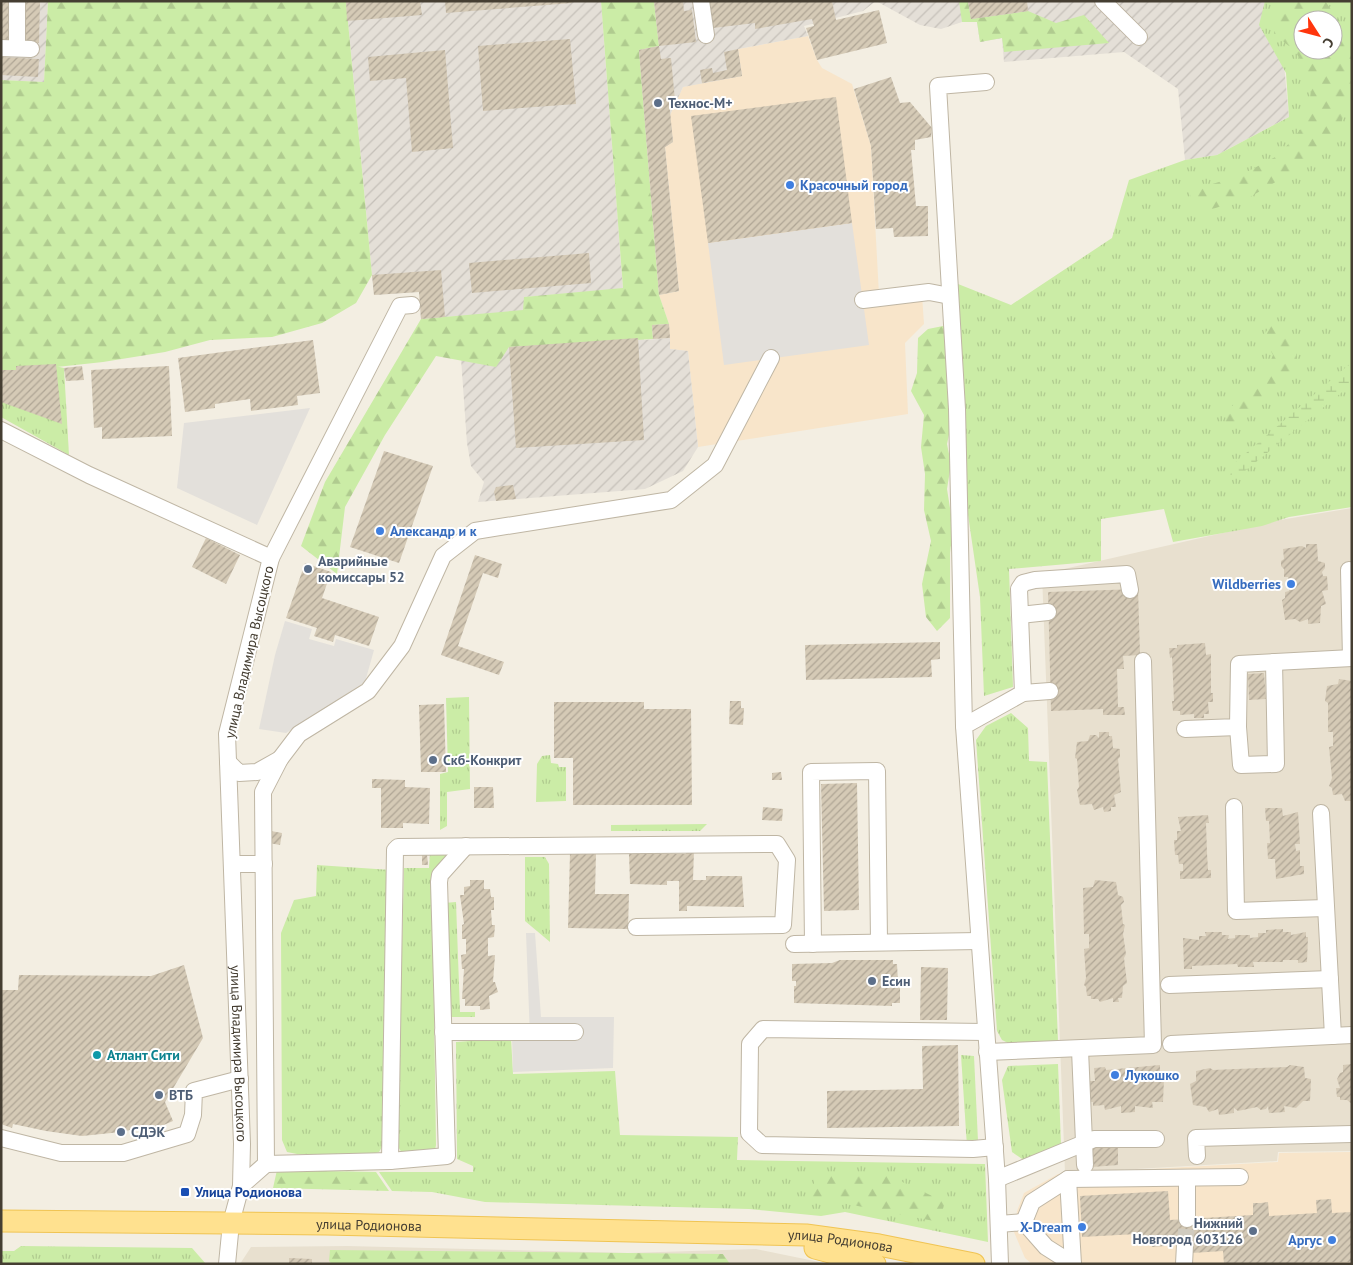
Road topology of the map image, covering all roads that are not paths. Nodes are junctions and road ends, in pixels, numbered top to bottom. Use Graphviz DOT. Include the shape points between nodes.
graph roads {
  1 [pos="17,1"];
  2 [pos="701,1"];
  3 [pos="1103,1"];
  4 [pos="706,35"];
  5 [pos="1139,37"];
  6 [pos="16,49"];
  7 [pos="986,82"];
  8 [pos="950,296"];
  9 [pos="863,300"];
  10 [pos="412,304"];
  11 [pos="771,358"];
  12 [pos="1,430"];
  13 [pos="271,558"];
  14 [pos="1349,570"];
  15 [pos="1130,590"];
  16 [pos="1048,612"];
  17 [pos="1020,615"];
  18 [pos="1351,658"];
  19 [pos="1143,661"];
  20 [pos="1274,662"];
  21 [pos="1050,691"];
  22 [pos="1023,693"];
  23 [pos="964,726"];
  24 [pos="1238,727"];
  25 [pos="1185,729"];
  26 [pos="280,759"];
  27 [pos="228,762"];
  28 [pos="1234,807"];
  29 [pos="1321,814"];
  30 [pos="466,846"];
  31 [pos="232,864"];
  32 [pos="264,864"];
  33 [pos="1326,908"];
  34 [pos="636,927"];
  35 [pos="979,940"];
  36 [pos="880,942"];
  37 [pos="794,944"];
  38 [pos="813,944"];
  39 [pos="1330,979"];
  40 [pos="1169,985"];
  41 [pos="443,1032"];
  42 [pos="576,1032"];
  43 [pos="985,1032"];
  44 [pos="1352,1035"];
  45 [pos="1333,1036"];
  46 [pos="1172,1044"];
  47 [pos="1080,1050"];
  48 [pos="986,1052"];
  49 [pos="240,1080"];
  50 [pos="1352,1134"];
  51 [pos="1,1138"];
  52 [pos="1156,1138"];
  53 [pos="1084,1143"];
  54 [pos="995,1147"];
  55 [pos="1197,1156"];
  56 [pos="390,1161"];
  57 [pos="266,1164"];
  58 [pos="1085,1165"];
  59 [pos="1240,1177"];
  60 [pos="1187,1178"];
  61 [pos="997,1179"];
  62 [pos="1068,1179"];
  63 [pos="241,1186"];
  64 [pos="1187,1219"];
  65 [pos="1,1221"];
  66 [pos="1024,1222"];
  67 [pos="231,1223"];
  68 [pos="999,1224"];
  69 [pos="736,1233"];
  70 [pos="1185,1245"];
  71 [pos="227,1264"];
  72 [pos="876,1264"];
  73 [pos="974,1264"];
  74 [pos="1000,1264"];
  75 [pos="1184,1264"];
  1 -- 6 [label="street"];
  2 -- 4 [label="street"];
  3 -- 5 [label="street"];
  7 -- 8 [label="street" via="938,86"];
  8 -- 9 [label="street" via="929,292"];
  8 -- 23 [label="street" via="962,587"];
  10 -- 13 [label="street" via="400,306"];
  11 -- 26 [label="street" via="715,465 671,500 475,532 444,556 402,646 368,691 299,734"];
  12 -- 13 [label="street, улица Владимира Высоцкого" via="89,475"];
  13 -- 27 [label="street, улица Владимира Высоцкого" via="227,734"];
  14 -- 18 [label="street"];
  15 -- 17 [label="street" via="1127,574 1034,580 1023,583 1019,589"];
  16 -- 17 [label="street"];
  17 -- 22 [label="street"];
  18 -- 20 [label="street"];
  19 -- 47 [label="street" via="1152,1045"];
  20 -- 24 [label="street" via="1239,664"];
  20 -- 24 [label="street" via="1276,764 1241,765"];
  21 -- 22 [label="street"];
  22 -- 23 [label="street"];
  23 -- 35 [label="street"];
  24 -- 25 [label="street"];
  26 -- 27 [label="street" via="258,772 239,773"];
  26 -- 32 [label="street" via="263,792"];
  27 -- 31 [label="street, улица Владимира Высоцкого"];
  28 -- 33 [label="street" via="1236,911"];
  29 -- 33 [label="street"];
  30 -- 34 [label="street" via="777,844 787,860 783,925"];
  30 -- 41 [label="street" via="440,875 439,882"];
  30 -- 56 [label="street" via="400,846 395,850"];
  31 -- 32 [label="street"];
  31 -- 49 [label="street, улица Владимира Высоцкого"];
  32 -- 57 [label="street"];
  33 -- 39 [label="street"];
  35 -- 36 [label="street"];
  35 -- 43 [label="street"];
  36 -- 38 [label="street"];
  36 -- 38 [label="street" via="877,771 811,772"];
  37 -- 38 [label="street"];
  39 -- 40 [label="street"];
  39 -- 45 [label="street"];
  41 -- 42 [label="street"];
  41 -- 56 [label="street" via="447,1156"];
  43 -- 48 [label="street"];
  43 -- 54 [label="street" via="763,1029 750,1044 749,1133 762,1145"];
  44 -- 45 [label="street"];
  45 -- 46 [label="street"];
  47 -- 48 [label="street"];
  47 -- 53 [label="street"];
  48 -- 54 [label="street"];
  49 -- 51 [label="street" via="194,1091 193,1115 186,1134 124,1153 61,1153"];
  49 -- 63 [label="street, улица Владимира Высоцкого"];
  50 -- 55 [label="street" via="1196,1138"];
  52 -- 53 [label="street" via="1094,1139"];
  53 -- 58 [label="street"];
  53 -- 61 [label="street"];
  54 -- 61 [label="street"];
  56 -- 57 [label="street"];
  57 -- 63 [label="street"];
  59 -- 60 [label="street"];
  60 -- 62 [label="street"];
  60 -- 64 [label="street"];
  61 -- 68 [label="street"];
  62 -- 66 [label="street" via="1032,1202"];
  62 -- 66 [label="street" via="1073,1264 1046,1247"];
  63 -- 67 [label="street, улица Владимира Высоцкого"];
  65 -- 67 [label="main road, улица Родионова"];
  66 -- 68 [label="street"];
  67 -- 69 [label="main road, улица Родионова"];
  67 -- 71 [label="street, улица Владимира Высоцкого"];
  68 -- 74 [label="street"];
  69 -- 72 [label="main road, улица Родионова" via="825,1250"];
  69 -- 73 [label="main road, улица Родионова" via="815,1236"];
  70 -- 75 [label="street"];
}
